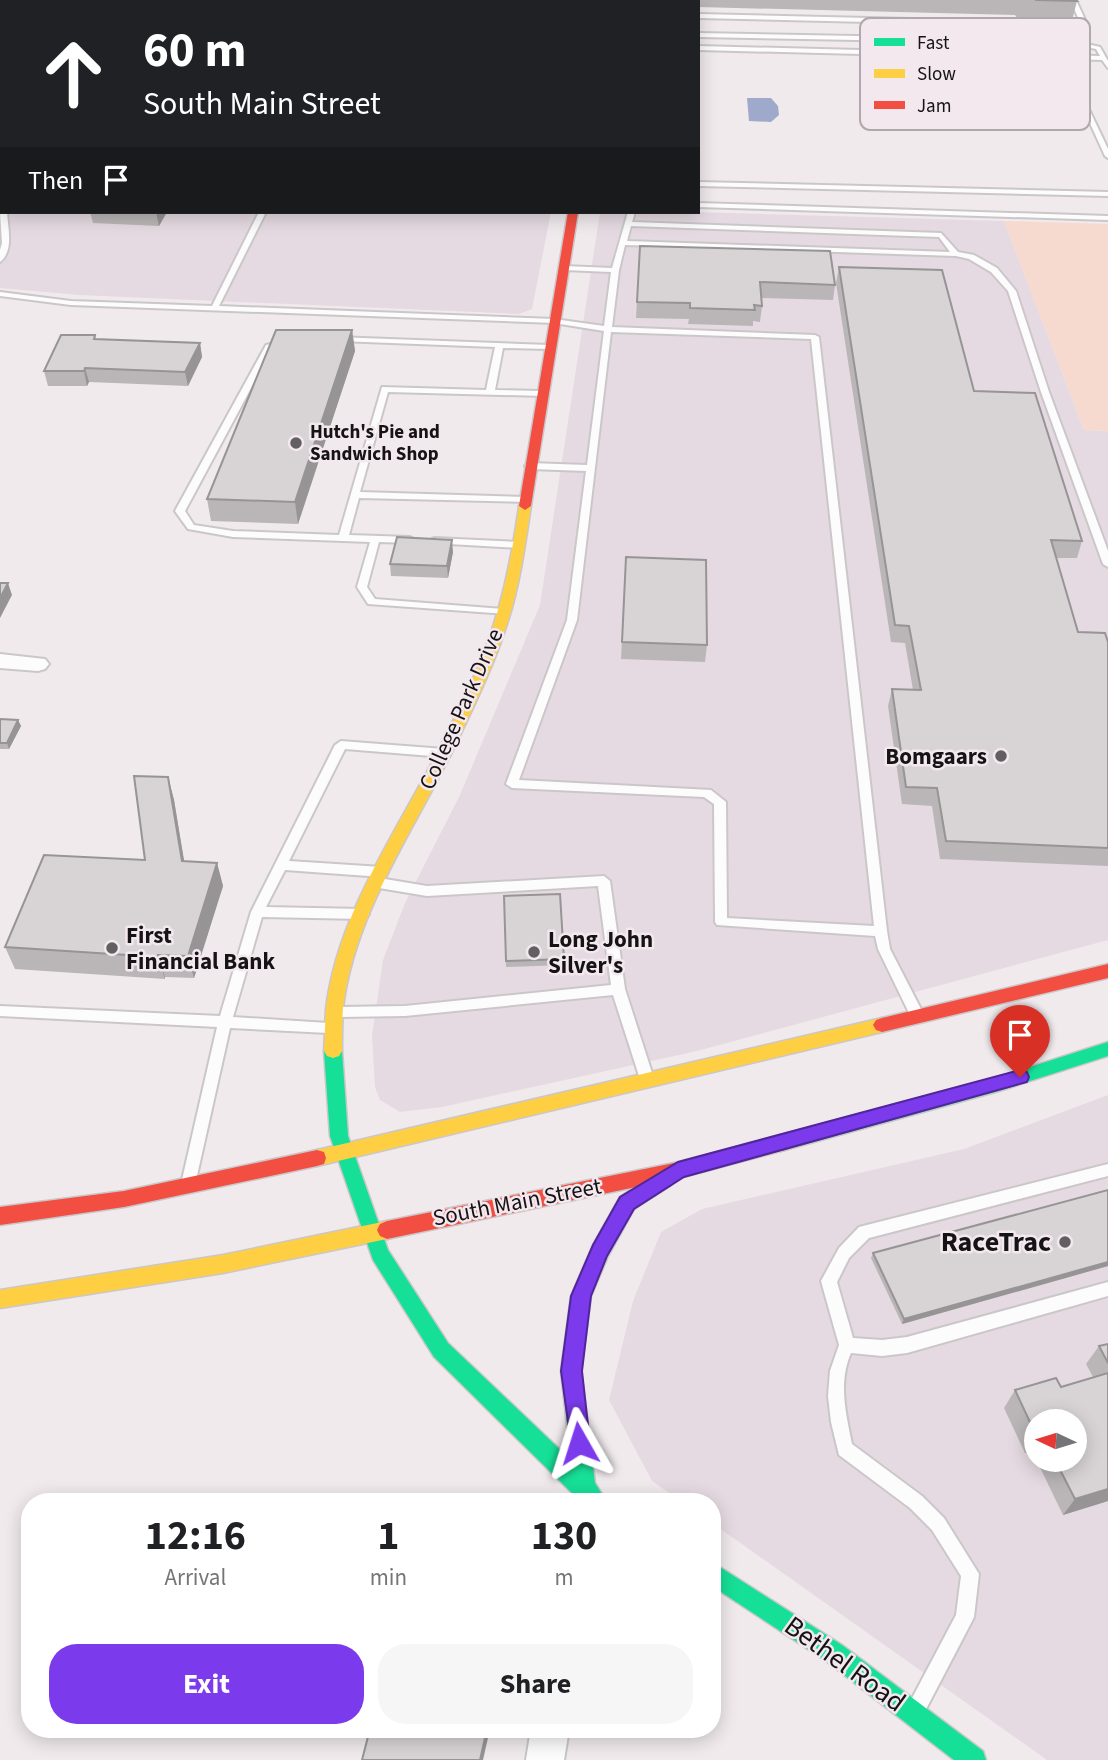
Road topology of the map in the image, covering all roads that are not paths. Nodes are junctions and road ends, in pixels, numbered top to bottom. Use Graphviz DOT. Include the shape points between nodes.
graph roads {
  1 [pos="1073,0"];
  2 [pos="700,16"];
  3 [pos="1081,18"];
  4 [pos="860,20"];
  5 [pos="700,35"];
  6 [pos="860,38"];
  7 [pos="1090,44"];
  8 [pos="700,48"];
  9 [pos="860,52"];
  10 [pos="1090,58"];
  11 [pos="1104,58"];
  12 [pos="1108,66"];
  13 [pos="1090,117"];
  14 [pos="1108,156"];
  15 [pos="700,184"];
  16 [pos="1108,194"];
  17 [pos="700,205"];
  18 [pos="3,214"];
  19 [pos="261,214"];
  20 [pos="573,214"];
  21 [pos="630,214"];
  22 [pos="1108,218"];
  23 [pos="628,223"];
  24 [pos="622,243"];
  25 [pos="956,254"];
  26 [pos="0,260"];
  27 [pos="564,268"];
  28 [pos="615,270"];
  29 [pos="0,294"];
  30 [pos="214,309"];
  31 [pos="554,321"];
  32 [pos="608,329"];
  33 [pos="326,339"];
  34 [pos="294,342"];
  35 [pos="500,345"];
  36 [pos="549,347"];
  37 [pos="490,392"];
  38 [pos="541,394"];
  39 [pos="530,466"];
  40 [pos="591,468"];
  41 [pos="354,495"];
  42 [pos="526,500"];
  43 [pos="342,538"];
  44 [pos="375,539"];
  45 [pos="519,545"];
  46 [pos="1108,564"];
  47 [pos="504,612"];
  48 [pos="0,660"];
  49 [pos="38,664"];
  50 [pos="444,753"];
  51 [pos="281,865"];
  52 [pos="381,878"];
  53 [pos="257,912"];
  54 [pos="363,914"];
  55 [pos="881,931"];
  56 [pos="1108,971"];
  57 [pos="618,989"];
  58 [pos="0,1012"];
  59 [pos="334,1012"];
  60 [pos="918,1017"];
  61 [pos="225,1022"];
  62 [pos="332,1028"];
  63 [pos="1108,1049"];
  64 [pos="648,1081"];
  65 [pos="343,1153"];
  66 [pos="678,1170"];
  67 [pos="1108,1170"];
  68 [pos="187,1186"];
  69 [pos="0,1216"];
  70 [pos="371,1232"];
  71 [pos="1108,1289"];
  72 [pos="0,1298"];
  73 [pos="847,1345"];
  74 [pos="585,1493"];
  75 [pos="589,1493"];
  76 [pos="721,1579"];
  77 [pos="912,1713"];
  78 [pos="549,1738"];
  79 [pos="545,1760"];
  80 [pos="974,1760"];
  1 -- 3 [label="lane"];
  2 -- 4 [label="lane"];
  5 -- 6 [label="lane"];
  7 -- 11 [label="lane"];
  8 -- 9 [label="lane"];
  10 -- 11 [label="lane"];
  11 -- 12 [label="lane"];
  13 -- 14 [label="lane"];
  15 -- 16 [label="lane"];
  17 -- 22 [label="lane"];
  18 -- 26 [label="lane" via="6,243"];
  19 -- 30 [label="lane"];
  20 -- 27 [label="main road, College Park Drive"];
  21 -- 23 [label="lane"];
  23 -- 24 [label="lane"];
  23 -- 25 [label="lane" via="941,235"];
  24 -- 25 [label="lane"];
  24 -- 28 [label="lane"];
  25 -- 46 [label="lane" via="994,270 1012,290"];
  27 -- 28 [label="lane"];
  27 -- 31 [label="main road, College Park Drive"];
  28 -- 32 [label="lane"];
  29 -- 30 [label="lane" via="71,303"];
  30 -- 31 [label="lane"];
  31 -- 32 [label="lane"];
  31 -- 36 [label="main road, College Park Drive"];
  32 -- 40 [label="lane"];
  32 -- 55 [label="lane" via="815,337"];
  33 -- 35 [label="lane"];
  34 -- 43 [label="lane" via="270,347 180,512 191,527 233,534"];
  35 -- 36 [label="lane"];
  35 -- 37 [label="lane"];
  36 -- 38 [label="main road, College Park Drive"];
  37 -- 38 [label="lane"];
  37 -- 41 [label="lane" via="385,389"];
  38 -- 39 [label="main road, College Park Drive"];
  39 -- 40 [label="lane"];
  39 -- 42 [label="main road, College Park Drive"];
  40 -- 55 [label="lane" via="572,620 512,785 707,793 720,802 721,922"];
  41 -- 42 [label="lane"];
  41 -- 43 [label="lane"];
  42 -- 45 [label="main road, College Park Drive"];
  43 -- 44 [label="lane"];
  44 -- 45 [label="lane"];
  44 -- 47 [label="lane" via="362,587 372,602"];
  45 -- 47 [label="main road, College Park Drive"];
  47 -- 50 [label="main road, College Park Drive" via="480,678"];
  48 -- 49 [label="street"];
  50 -- 51 [label="lane" via="341,745"];
  50 -- 52 [label="main road, College Park Drive"];
  51 -- 52 [label="lane"];
  51 -- 53 [label="lane"];
  52 -- 54 [label="main road, College Park Drive"];
  52 -- 57 [label="lane" via="427,891 604,881"];
  53 -- 54 [label="lane"];
  53 -- 61 [label="lane"];
  54 -- 59 [label="main road, College Park Drive" via="342,972"];
  55 -- 60 [label="lane" via="893,970"];
  56 -- 60 [label="main road"];
  57 -- 59 [label="lane" via="405,1011"];
  57 -- 64 [label="lane"];
  58 -- 61 [label="lane"];
  59 -- 62 [label="main road, College Park Drive"];
  60 -- 64 [label="main road"];
  61 -- 62 [label="lane"];
  61 -- 68 [label="lane"];
  62 -- 65 [label="main road, College Park Drive"];
  63 -- 66 [label="main road, South Main Street" via="999,1084"];
  64 -- 65 [label="main road"];
  65 -- 68 [label="main road"];
  65 -- 70 [label="main road, College Park Drive"];
  66 -- 70 [label="main road, South Main Street"];
  66 -- 75 [label="main road" via="627,1203 581,1296 571,1371"];
  67 -- 73 [label="lane" via="864,1232 844,1253 830,1281"];
  68 -- 69 [label="main road"];
  70 -- 72 [label="main road, South Main Street" via="223,1264"];
  70 -- 74 [label="main road" via="441,1350"];
  71 -- 73 [label="lane" via="907,1345"];
  73 -- 77 [label="lane" via="834,1381 845,1449 939,1524 970,1574 965,1617"];
  76 -- 77 [label="main road, Bethel Road" via="834,1653"];
  77 -- 80 [label="main road, Bethel Road"];
  78 -- 79 [label="street"];
}
